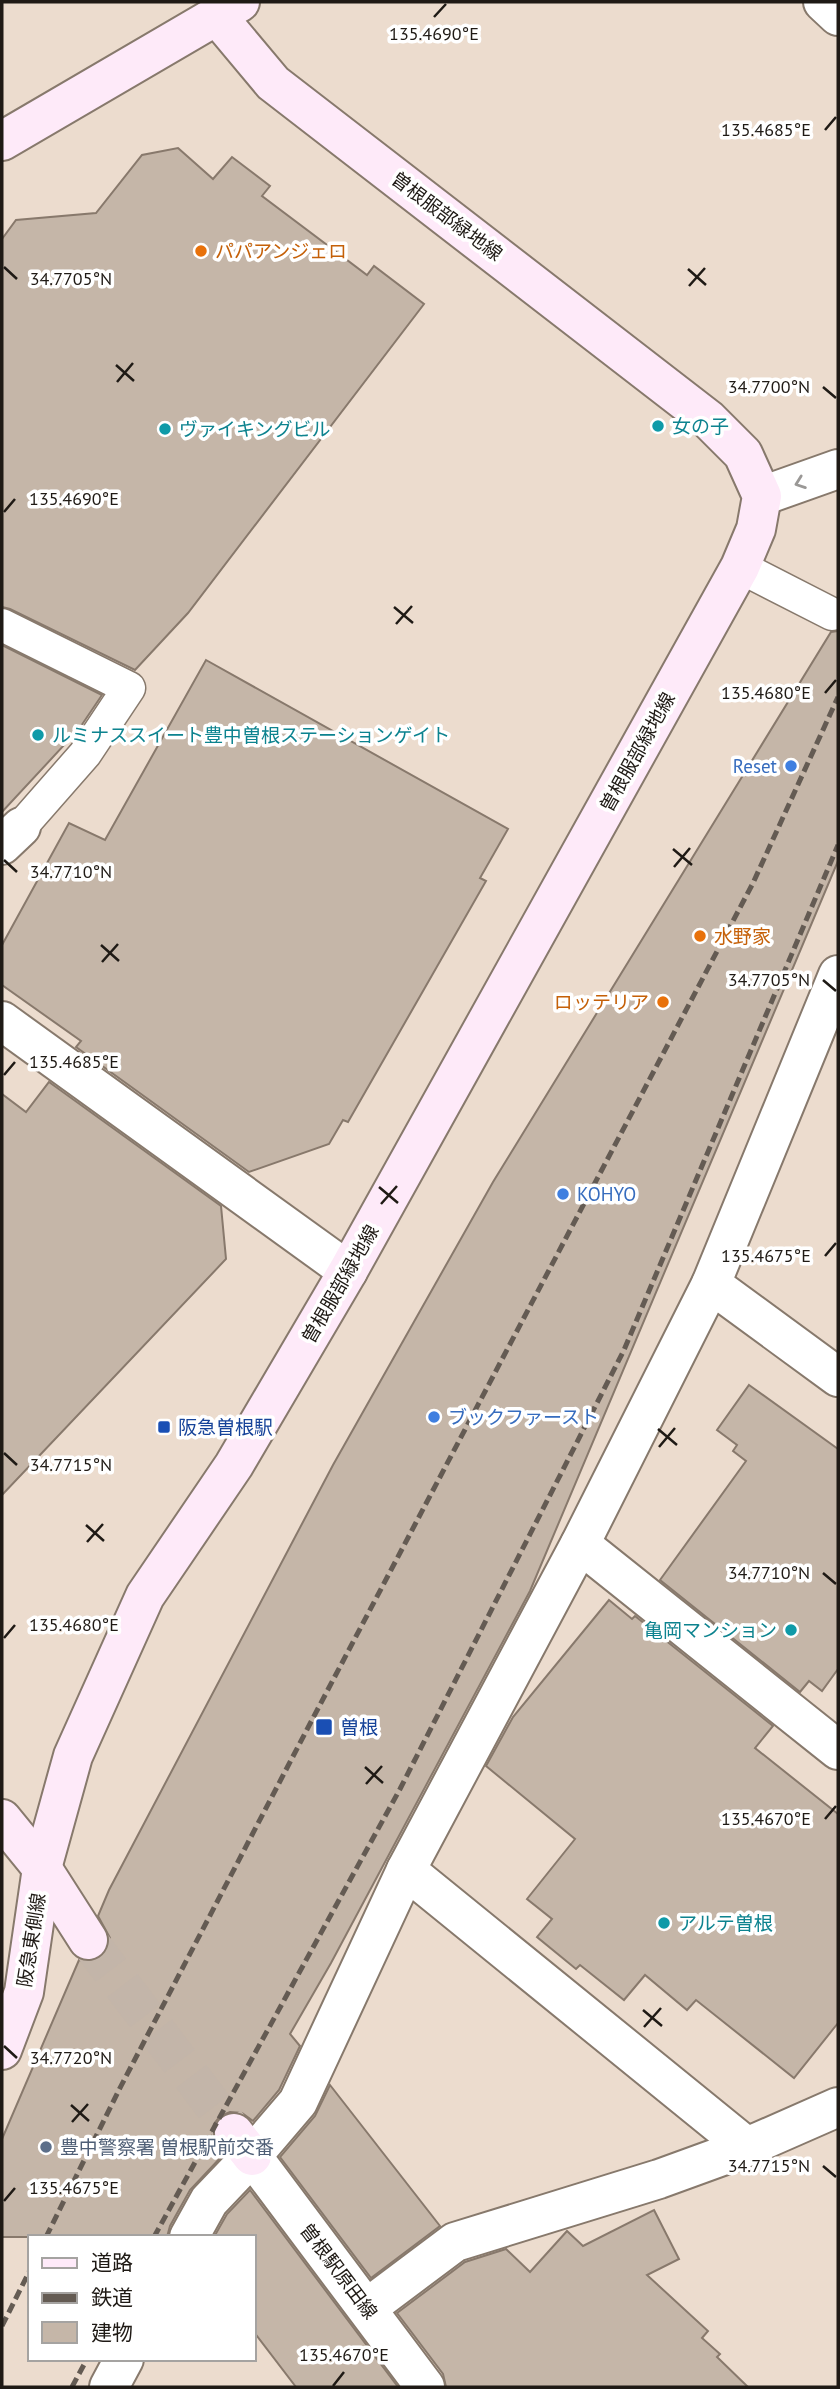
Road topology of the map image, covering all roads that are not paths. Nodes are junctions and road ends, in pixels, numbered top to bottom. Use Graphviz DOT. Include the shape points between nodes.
graph roads {
  1 [pos="823,2"];
  2 [pos="229,9"];
  3 [pos="838,16"];
  4 [pos="2,141"];
  5 [pos="838,469"];
  6 [pos="762,496"];
  7 [pos="740,568"];
  8 [pos="832,614"];
  9 [pos="2,625"];
  10 [pos="12,836"];
  11 [pos="838,975"];
  12 [pos="2,1021"];
  13 [pos="348,1271"];
  14 [pos="711,1284"];
  15 [pos="838,1377"];
  16 [pos="580,1544"];
  17 [pos="838,1750"];
  18 [pos="2,1819"];
  19 [pos="42,1868"];
  20 [pos="406,1870"];
  21 [pos="88,1940"];
  22 [pos="2,2050"];
  23 [pos="838,2107"];
  24 [pos="243,2145"];
  25 [pos="747,2147"];
  26 [pos="190,2235"];
  27 [pos="368,2308"];
  28 [pos="123,2361"];
  29 [pos="109,2387"];
  30 [pos="425,2387"];
  1 -- 3 [label="street"];
  2 -- 4 [label="street, 曽根服部緑地線"];
  2 -- 6 [label="street, 曽根服部緑地線" via="273,83 708,419 743,454"];
  5 -- 6 [label="street, one-way"];
  6 -- 7 [label="street, 曽根服部緑地線" via="756,529"];
  7 -- 8 [label="lane"];
  7 -- 13 [label="street, 曽根服部緑地線"];
  9 -- 10 [label="lane" via="129,688 85,754"];
  11 -- 14 [label="street"];
  12 -- 13 [label="street"];
  13 -- 19 [label="street, 曽根服部緑地線" via="234,1465 145,1596 73,1756"];
  14 -- 15 [label="street"];
  14 -- 16 [label="street"];
  16 -- 17 [label="street"];
  16 -- 20 [label="street"];
  18 -- 19 [label="street"];
  19 -- 21 [label="street"];
  19 -- 22 [label="street, 阪急東側線" via="24,1992"];
  20 -- 24 [label="street" via="298,2102"];
  20 -- 25 [label="street"];
  23 -- 25 [label="street"];
  24 -- 26 [label="street"];
  24 -- 27 [label="street, 曽根駅原田線"];
  25 -- 27 [label="street" via="455,2242"];
  27 -- 30 [label="street, 曽根駅原田線"];
  28 -- 29 [label="street"];
}
